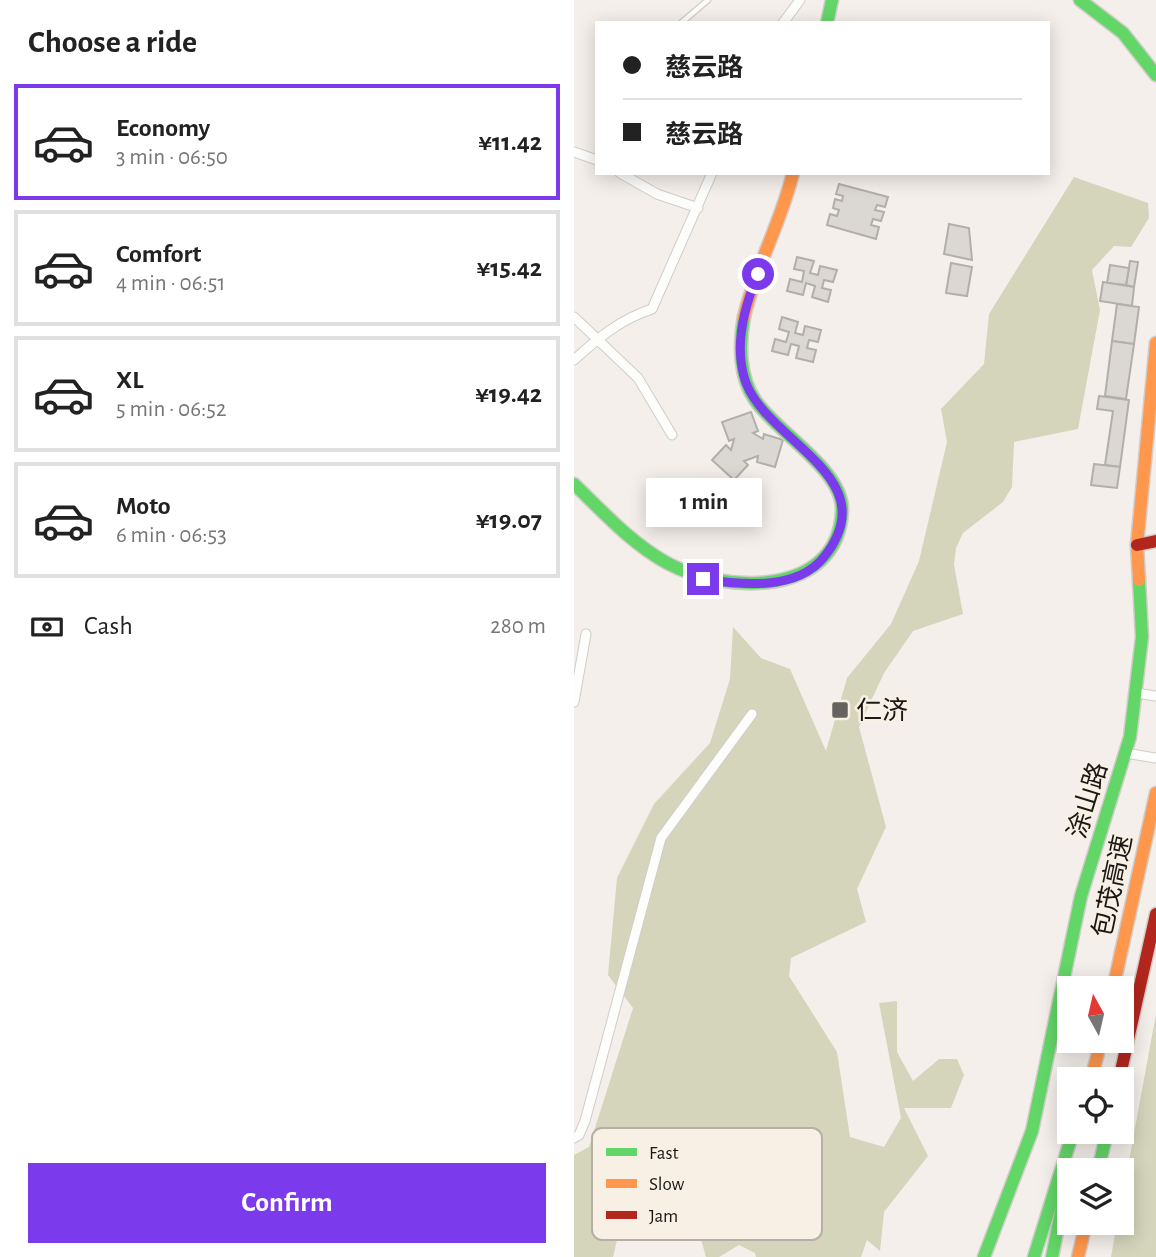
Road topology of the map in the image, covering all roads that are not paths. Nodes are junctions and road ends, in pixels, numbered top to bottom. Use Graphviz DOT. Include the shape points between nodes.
graph roads {
  1 [pos="708,0"];
  2 [pos="800,0"];
  3 [pos="832,0"];
  4 [pos="1080,0"];
  5 [pos="683,21"];
  6 [pos="784,21"];
  7 [pos="827,21"];
  8 [pos="1156,75"];
  9 [pos="574,152"];
  10 [pos="595,159"];
  11 [pos="624,175"];
  12 [pos="711,175"];
  13 [pos="793,175"];
  14 [pos="698,208"];
  15 [pos="574,317"];
  16 [pos="598,338"];
  17 [pos="1156,343"];
  18 [pos="574,360"];
  19 [pos="673,435"];
  20 [pos="574,484"];
  21 [pos="1156,541"];
  22 [pos="1137,545"];
  23 [pos="586,634"];
  24 [pos="1136,694"];
  25 [pos="1156,696"];
  26 [pos="574,702"];
  27 [pos="752,714"];
  28 [pos="1125,753"];
  29 [pos="1156,758"];
  30 [pos="1156,795"];
  31 [pos="1156,914"];
  32 [pos="1116,976"];
  33 [pos="1122,1067"];
  34 [pos="574,1138"];
  35 [pos="1071,1144"];
  36 [pos="1057,1232"];
  37 [pos="1085,1235"];
  38 [pos="1087,1235"];
  39 [pos="984,1257"];
  40 [pos="1034,1257"];
  41 [pos="1052,1257"];
  42 [pos="1078,1257"];
  43 [pos="1084,1257"];
  1 -- 5 [label="lane"];
  2 -- 6 [label="street"];
  3 -- 7 [label="main road"];
  4 -- 8 [label="main road" via="1107,16 1140,50"];
  9 -- 10 [label="street"];
  11 -- 14 [label="street" via="657,194"];
  12 -- 14 [label="street"];
  13 -- 20 [label="main road" via="749,296 741,329 741,358 756,402 837,488 842,505 834,544 800,576 748,583 703,579 640,548"];
  14 -- 16 [label="street" via="652,309"];
  15 -- 16 [label="street"];
  16 -- 18 [label="street"];
  16 -- 19 [label="street" via="638,378"];
  17 -- 22 [label="main road, 涂山路"];
  21 -- 22 [label="main road"];
  22 -- 24 [label="main road, 涂山路" via="1142,637"];
  23 -- 26 [label="street"];
  24 -- 25 [label="street"];
  24 -- 28 [label="main road, 涂山路"];
  27 -- 34 [label="street" via="662,838 585,1121"];
  28 -- 29 [label="street"];
  28 -- 39 [label="main road, 涂山路" via="1081,896 1032,1132"];
  30 -- 32 [label="main road, 包茂高速"];
  31 -- 33 [label="main road, 包茂高速"];
  35 -- 40 [label="main road"];
  36 -- 41 [label="main road"];
  37 -- 42 [label="main road"];
  38 -- 43 [label="main road"];
}
